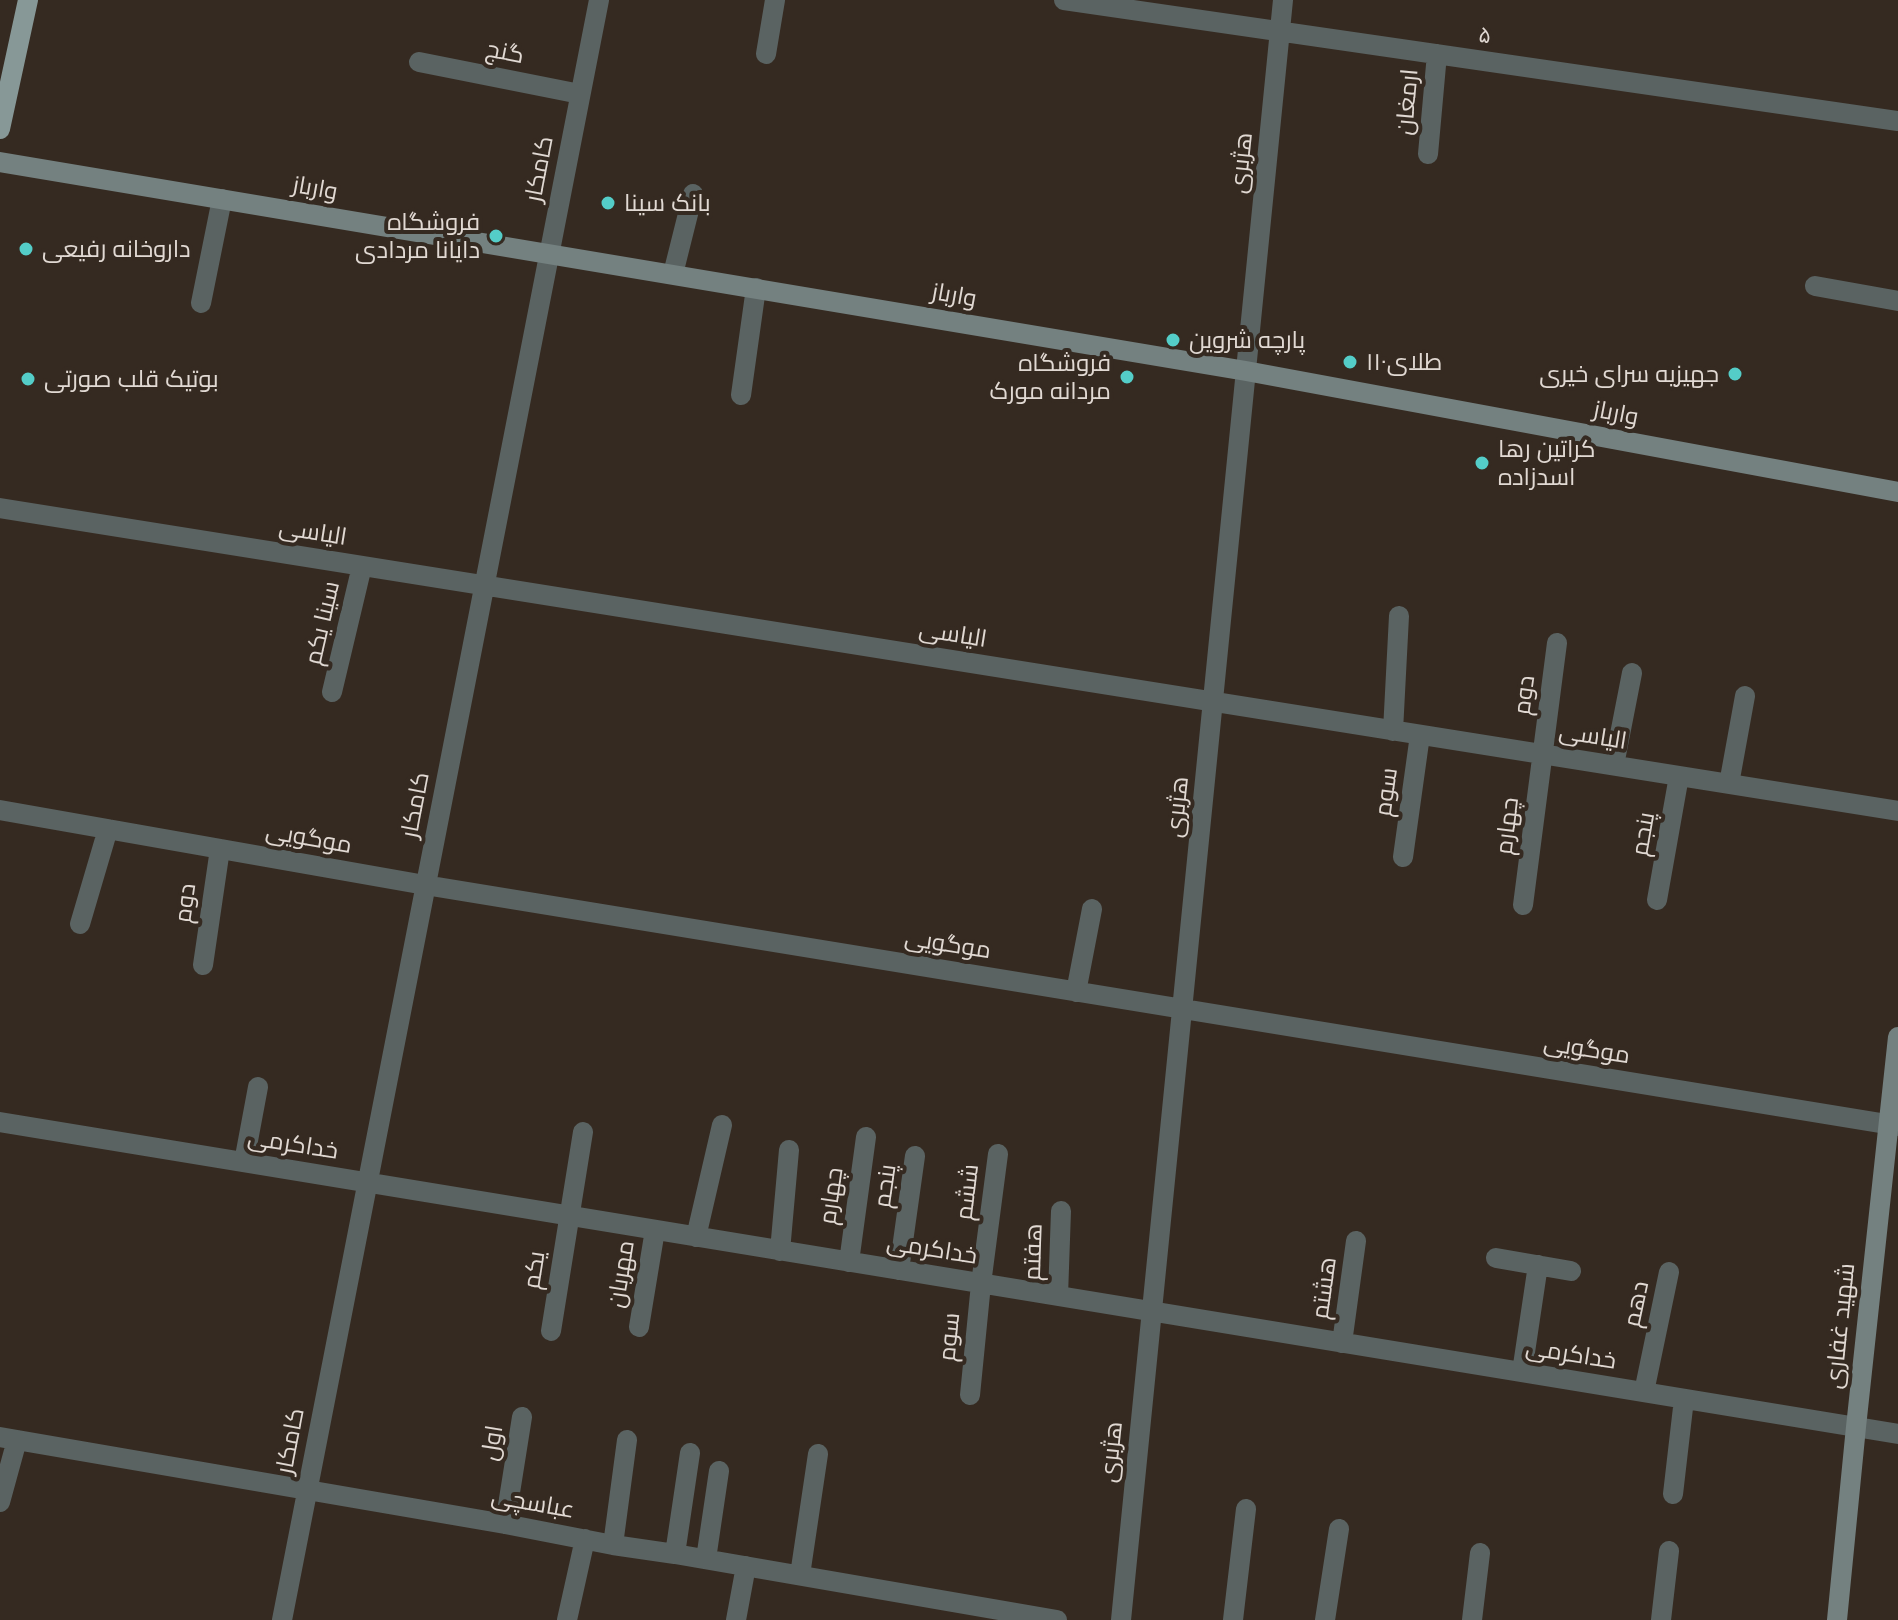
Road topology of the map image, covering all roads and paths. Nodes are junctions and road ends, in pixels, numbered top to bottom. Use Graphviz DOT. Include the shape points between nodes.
graph roads {
  1 [pos="28,0"];
  2 [pos="599,0"];
  3 [pos="775,0"];
  4 [pos="1064,0"];
  5 [pos="1283,0"];
  6 [pos="1280,31"];
  7 [pos="766,54"];
  8 [pos="1437,54"];
  9 [pos="419,62"];
  10 [pos="580,94"];
  11 [pos="1898,121"];
  12 [pos="0,129"];
  13 [pos="1428,154"];
  14 [pos="0,162"];
  15 [pos="693,194"];
  16 [pos="222,199"];
  17 [pos="549,254"];
  18 [pos="673,274"];
  19 [pos="1815,286"];
  20 [pos="756,288"];
  21 [pos="1898,301"];
  22 [pos="201,303"];
  23 [pos="1246,371"];
  24 [pos="741,395"];
  25 [pos="1898,492"];
  26 [pos="0,508"];
  27 [pos="362,566"];
  28 [pos="484,585"];
  29 [pos="1399,616"];
  30 [pos="1557,643"];
  31 [pos="1632,673"];
  32 [pos="332,692"];
  33 [pos="1745,696"];
  34 [pos="1214,702"];
  35 [pos="1393,731"];
  36 [pos="1420,735"];
  37 [pos="1542,754"];
  38 [pos="1614,765"];
  39 [pos="1679,776"];
  40 [pos="1729,784"];
  41 [pos="0,810"];
  42 [pos="1898,811"];
  43 [pos="108,829"];
  44 [pos="220,849"];
  45 [pos="1403,857"];
  46 [pos="425,885"];
  47 [pos="1657,900"];
  48 [pos="1523,905"];
  49 [pos="1092,909"];
  50 [pos="80,924"];
  51 [pos="203,965"];
  52 [pos="1076,992"];
  53 [pos="1182,1009"];
  54 [pos="1898,1037"];
  55 [pos="258,1087"];
  56 [pos="0,1122"];
  57 [pos="722,1125"];
  58 [pos="1893,1125"];
  59 [pos="583,1132"];
  60 [pos="866,1137"];
  61 [pos="789,1150"];
  62 [pos="998,1154"];
  63 [pos="915,1156"];
  64 [pos="244,1162"];
  65 [pos="367,1183"];
  66 [pos="1061,1211"];
  67 [pos="568,1216"];
  68 [pos="655,1230"];
  69 [pos="696,1237"];
  70 [pos="1356,1241"];
  71 [pos="780,1251"];
  72 [pos="1496,1258"];
  73 [pos="849,1262"];
  74 [pos="1538,1265"];
  75 [pos="899,1270"];
  76 [pos="1571,1271"];
  77 [pos="1669,1272"];
  78 [pos="981,1284"];
  79 [pos="1058,1296"];
  80 [pos="1151,1312"];
  81 [pos="639,1327"];
  82 [pos="551,1331"];
  83 [pos="1342,1343"];
  84 [pos="1522,1372"];
  85 [pos="1644,1392"];
  86 [pos="970,1395"];
  87 [pos="1684,1399"];
  88 [pos="522,1417"];
  89 [pos="1856,1427"];
  90 [pos="1898,1434"];
  91 [pos="9,1438"];
  92 [pos="627,1440"];
  93 [pos="690,1453"];
  94 [pos="818,1454"];
  95 [pos="719,1471"];
  96 [pos="307,1490"];
  97 [pos="1673,1494"];
  98 [pos="0,1502"];
  99 [pos="1246,1509"];
  100 [pos="505,1524"];
  101 [pos="1339,1529"];
  102 [pos="585,1539"];
  103 [pos="613,1545"];
  104 [pos="1669,1551"];
  105 [pos="1480,1553"];
  106 [pos="675,1554"];
  107 [pos="706,1559"];
  108 [pos="746,1566"];
  109 [pos="800,1575"];
  110 [pos="282,1620"];
  111 [pos="567,1620"];
  112 [pos="736,1620"];
  113 [pos="1057,1620"];
  114 [pos="1121,1620"];
  115 [pos="1233,1620"];
  116 [pos="1325,1620"];
  117 [pos="1472,1620"];
  118 [pos="1661,1620"];
  119 [pos="1837,1620"];
  1 -- 12 [label="main road"];
  2 -- 10 [label="street, کامکار"];
  3 -- 7 [label="street"];
  4 -- 6 [label="street, ۵"];
  5 -- 6 [label="street, هژبری"];
  6 -- 8 [label="street, ۵"];
  6 -- 23 [label="street, هژبری"];
  8 -- 11 [label="street, ۵"];
  8 -- 13 [label="street, ارمغان"];
  9 -- 10 [label="street, گنج"];
  10 -- 17 [label="street, کامکار"];
  14 -- 16 [label="main road, وارباز"];
  15 -- 18 [label="street"];
  16 -- 17 [label="main road, وارباز"];
  16 -- 22 [label="street"];
  17 -- 18 [label="main road, وارباز"];
  17 -- 28 [label="street, کامکار"];
  18 -- 20 [label="main road, وارباز"];
  19 -- 21 [label="street"];
  20 -- 23 [label="main road, وارباز"];
  20 -- 24 [label="street"];
  23 -- 25 [label="main road, وارباز"];
  23 -- 34 [label="street, هژبری"];
  26 -- 27 [label="street, الیاسی"];
  27 -- 28 [label="street, الیاسی"];
  27 -- 32 [label="street, سینا یکم"];
  28 -- 34 [label="street, الیاسی"];
  28 -- 46 [label="street, کامکار"];
  29 -- 35 [label="street"];
  30 -- 37 [label="street, دوم"];
  31 -- 38 [label="street"];
  33 -- 40 [label="street"];
  34 -- 35 [label="street, الیاسی"];
  34 -- 53 [label="street, هژبری"];
  35 -- 36 [label="street, الیاسی"];
  36 -- 37 [label="street, الیاسی"];
  36 -- 45 [label="street, سوم"];
  37 -- 38 [label="street, الیاسی"];
  37 -- 48 [label="street, چهارم"];
  38 -- 39 [label="street, الیاسی"];
  39 -- 40 [label="street, الیاسی"];
  39 -- 47 [label="street, پنجم"];
  40 -- 42 [label="street, الیاسی"];
  41 -- 43 [label="street, موگویی"];
  43 -- 44 [label="street, موگویی"];
  43 -- 50 [label="street"];
  44 -- 46 [label="street, موگویی"];
  44 -- 51 [label="street, دوم"];
  46 -- 52 [label="street, موگویی"];
  46 -- 65 [label="street, کامکار"];
  49 -- 52 [label="street"];
  52 -- 53 [label="street, موگویی"];
  53 -- 58 [label="street, موگویی"];
  53 -- 80 [label="street, هژبری"];
  54 -- 58 [label="main road, شهید غفاری"];
  55 -- 64 [label="street"];
  56 -- 64 [label="street, خداکرمی"];
  57 -- 69 [label="street"];
  58 -- 89 [label="main road, شهید غفاری"];
  59 -- 67 [label="street, یکم"];
  60 -- 73 [label="street, چهارم"];
  61 -- 71 [label="street"];
  62 -- 78 [label="street, ششم"];
  63 -- 75 [label="street, پنجم"];
  64 -- 65 [label="street, خداکرمی"];
  65 -- 67 [label="street, خداکرمی"];
  65 -- 96 [label="street, کامکار"];
  66 -- 79 [label="street, هفتم"];
  67 -- 68 [label="street, خداکرمی"];
  67 -- 82 [label="street, یکم"];
  68 -- 69 [label="street, خداکرمی"];
  68 -- 81 [label="street, مهربان"];
  69 -- 71 [label="street, خداکرمی"];
  70 -- 83 [label="street, هشتم"];
  71 -- 73 [label="street, خداکرمی"];
  72 -- 74 [label="street"];
  73 -- 75 [label="street, خداکرمی"];
  74 -- 76 [label="street"];
  74 -- 84 [label="street"];
  75 -- 78 [label="street, خداکرمی"];
  77 -- 85 [label="street, دهم"];
  78 -- 79 [label="street, خداکرمی"];
  78 -- 86 [label="street, سوم"];
  79 -- 80 [label="street, خداکرمی"];
  80 -- 83 [label="street, خداکرمی"];
  80 -- 114 [label="street, هژبری"];
  83 -- 84 [label="street, خداکرمی"];
  84 -- 85 [label="street, خداکرمی"];
  85 -- 87 [label="street, خداکرمی"];
  87 -- 89 [label="street, خداکرمی"];
  87 -- 97 [label="street"];
  88 -- 100 [label="street, اول"];
  89 -- 90 [label="street, خداکرمی"];
  89 -- 119 [label="main road, شهید غفاری"];
  91 -- 96 [label="street, عباسچی"];
  91 -- 98 [label="street"];
  92 -- 103 [label="street"];
  93 -- 106 [label="street"];
  94 -- 109 [label="street"];
  95 -- 107 [label="street"];
  96 -- 100 [label="street, عباسچی"];
  96 -- 110 [label="street, کامکار"];
  99 -- 115 [label="street"];
  100 -- 102 [label="street, عباسچی"];
  101 -- 116 [label="street"];
  102 -- 103 [label="street, عباسچی"];
  102 -- 111 [label="street"];
  103 -- 106 [label="street, عباسچی"];
  104 -- 118 [label="street"];
  105 -- 117 [label="street"];
  106 -- 107 [label="street, عباسچی"];
  107 -- 108 [label="street, عباسچی"];
  108 -- 109 [label="street, عباسچی"];
  108 -- 112 [label="street"];
  109 -- 113 [label="street, عباسچی"];
}
